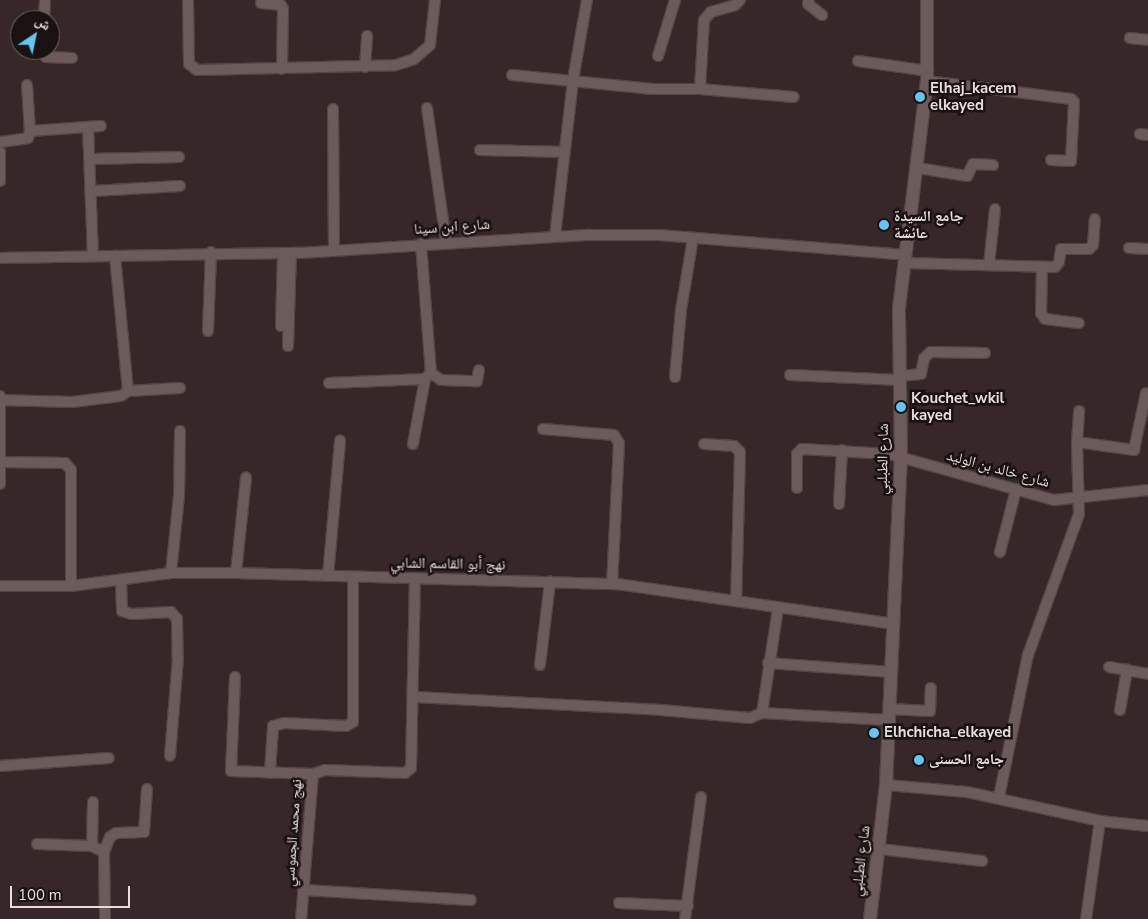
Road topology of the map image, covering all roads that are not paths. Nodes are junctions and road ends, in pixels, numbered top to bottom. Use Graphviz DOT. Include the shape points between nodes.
graph roads {
  1 [pos="188,0"];
  2 [pos="435,0"];
  3 [pos="587,0"];
  4 [pos="675,0"];
  5 [pos="740,0"];
  6 [pos="808,0"];
  7 [pos="927,0"];
  8 [pos="261,3"];
  9 [pos="280,3"];
  10 [pos="822,15"];
  11 [pos="366,36"];
  12 [pos="1130,38"];
  13 [pos="1148,40"];
  14 [pos="658,56"];
  15 [pos="60,58"];
  16 [pos="72,58"];
  17 [pos="858,61"];
  18 [pos="364,67"];
  19 [pos="282,69"];
  20 [pos="512,75"];
  21 [pos="928,76"];
  22 [pos="573,80"];
  23 [pos="27,85"];
  24 [pos="700,89"];
  25 [pos="794,97"];
  26 [pos="426,108"];
  27 [pos="332,109"];
  28 [pos="88,126"];
  29 [pos="101,126"];
  30 [pos="30,131"];
  31 [pos="0,144"];
  32 [pos="480,150"];
  33 [pos="565,152"];
  34 [pos="179,157"];
  35 [pos="92,159"];
  36 [pos="1052,160"];
  37 [pos="993,165"];
  38 [pos="918,168"];
  39 [pos="0,181"];
  40 [pos="180,186"];
  41 [pos="93,191"];
  42 [pos="995,209"];
  43 [pos="1095,219"];
  44 [pos="555,236"];
  45 [pos="694,238"];
  46 [pos="446,242"];
  47 [pos="421,244"];
  48 [pos="1130,248"];
  49 [pos="1148,249"];
  50 [pos="334,251"];
  51 [pos="211,252"];
  52 [pos="287,253"];
  53 [pos="93,256"];
  54 [pos="115,256"];
  55 [pos="0,258"];
  56 [pos="905,259"];
  57 [pos="989,265"];
  58 [pos="1042,267"];
  59 [pos="1079,323"];
  60 [pos="281,326"];
  61 [pos="208,331"];
  62 [pos="288,346"];
  63 [pos="985,353"];
  64 [pos="479,370"];
  65 [pos="790,375"];
  66 [pos="428,376"];
  67 [pos="675,377"];
  68 [pos="899,378"];
  69 [pos="329,383"];
  70 [pos="180,388"];
  71 [pos="128,392"];
  72 [pos="1146,393"];
  73 [pos="0,396"];
  74 [pos="0,400"];
  75 [pos="1079,411"];
  76 [pos="544,429"];
  77 [pos="180,431"];
  78 [pos="340,441"];
  79 [pos="1078,442"];
  80 [pos="413,444"];
  81 [pos="704,444"];
  82 [pos="842,450"];
  83 [pos="901,457"];
  84 [pos="1,462"];
  85 [pos="246,478"];
  86 [pos="0,484"];
  87 [pos="797,488"];
  88 [pos="1016,489"];
  89 [pos="1148,490"];
  90 [pos="1077,498"];
  91 [pos="839,504"];
  92 [pos="1000,552"];
  93 [pos="172,573"];
  94 [pos="236,573"];
  95 [pos="328,576"];
  96 [pos="353,577"];
  97 [pos="415,578"];
  98 [pos="121,580"];
  99 [pos="550,582"];
  100 [pos="612,584"];
  101 [pos="0,586"];
  102 [pos="71,586"];
  103 [pos="736,600"];
  104 [pos="778,608"];
  105 [pos="893,624"];
  106 [pos="768,663"];
  107 [pos="540,665"];
  108 [pos="1109,667"];
  109 [pos="1126,670"];
  110 [pos="891,672"];
  111 [pos="1148,674"];
  112 [pos="235,677"];
  113 [pos="931,688"];
  114 [pos="414,696"];
  115 [pos="1120,710"];
  116 [pos="762,713"];
  117 [pos="889,714"];
  118 [pos="170,756"];
  119 [pos="109,758"];
  120 [pos="0,766"];
  121 [pos="270,773"];
  122 [pos="313,774"];
  123 [pos="886,785"];
  124 [pos="146,789"];
  125 [pos="701,797"];
  126 [pos="999,797"];
  127 [pos="93,802"];
  128 [pos="1100,821"];
  129 [pos="1148,826"];
  130 [pos="37,844"];
  131 [pos="92,846"];
  132 [pos="880,849"];
  133 [pos="104,852"];
  134 [pos="982,861"];
  135 [pos="304,890"];
  136 [pos="470,900"];
  137 [pos="618,903"];
  138 [pos="688,906"];
  139 [pos="105,919"];
  140 [pos="301,919"];
  141 [pos="685,919"];
  142 [pos="870,919"];
  143 [pos="1086,919"];
  1 -- 19 [label="street" via="189,64 196,70"];
  2 -- 18 [label="street" via="430,45 414,59 396,66"];
  3 -- 22 [label="street"];
  4 -- 14 [label="street"];
  5 -- 24 [label="street" via="736,5 711,12 704,20"];
  6 -- 10 [label="street" via="808,4"];
  7 -- 21 [label="street, شارع الطبلبي"];
  8 -- 9 [label="street"];
  9 -- 19 [label="street"];
  11 -- 18 [label="street"];
  12 -- 13 [label="street"];
  15 -- 16 [label="street"];
  17 -- 21 [label="street"];
  18 -- 19 [label="street"];
  20 -- 22 [label="street"];
  21 -- 36 [label="street" via="1071,99 1074,102 1071,161"];
  21 -- 38 [label="street, شارع الطبلبي"];
  22 -- 24 [label="street" via="652,89"];
  22 -- 33 [label="street"];
  23 -- 30 [label="street"];
  24 -- 25 [label="street"];
  26 -- 46 [label="street"];
  27 -- 50 [label="street"];
  28 -- 29 [label="street"];
  28 -- 30 [label="street"];
  28 -- 35 [label="street"];
  30 -- 31 [label="street" via="28,138"];
  31 -- 39 [label="street"];
  32 -- 33 [label="street"];
  33 -- 44 [label="street"];
  34 -- 35 [label="street"];
  35 -- 41 [label="street"];
  37 -- 38 [label="street" via="973,164 967,176"];
  38 -- 56 [label="street, شارع الطبلبي"];
  40 -- 41 [label="street"];
  41 -- 53 [label="street"];
  42 -- 57 [label="street"];
  43 -- 58 [label="street" via="1089,249 1061,249 1059,262 1054,267"];
  44 -- 45 [label="street, شارع ابن سينا"];
  44 -- 46 [label="street, شارع ابن سينا"];
  45 -- 56 [label="street, شارع ابن سينا"];
  45 -- 67 [label="street" via="681,310"];
  46 -- 47 [label="street, شارع ابن سينا"];
  47 -- 50 [label="street, شارع ابن سينا"];
  47 -- 66 [label="street"];
  48 -- 49 [label="street"];
  50 -- 52 [label="street, شارع ابن سينا"];
  51 -- 52 [label="street, شارع ابن سينا"];
  51 -- 54 [label="street, شارع ابن سينا"];
  51 -- 61 [label="street"];
  52 -- 60 [label="street"];
  52 -- 62 [label="street"];
  53 -- 54 [label="street, شارع ابن سينا"];
  53 -- 55 [label="street, شارع ابن سينا"];
  54 -- 71 [label="street"];
  56 -- 57 [label="street, شارع ابن سينا"];
  56 -- 68 [label="street, شارع الطبلبي" via="899,308"];
  57 -- 58 [label="street, شارع ابن سينا"];
  58 -- 59 [label="street" via="1041,313 1045,319"];
  63 -- 68 [label="street" via="931,352 924,358 921,374"];
  64 -- 66 [label="street" via="477,381 441,380"];
  65 -- 68 [label="street"];
  66 -- 69 [label="street"];
  66 -- 80 [label="street"];
  68 -- 83 [label="street, شارع الطبلبي"];
  70 -- 71 [label="street"];
  71 -- 74 [label="street" via="120,396 72,402"];
  72 -- 79 [label="street" via="1134,450"];
  73 -- 74 [label="street"];
  74 -- 84 [label="street"];
  75 -- 79 [label="street"];
  76 -- 100 [label="street" via="614,435 619,443"];
  77 -- 93 [label="street" via="179,496"];
  78 -- 95 [label="street"];
  79 -- 90 [label="street"];
  81 -- 103 [label="street" via="734,446 740,452"];
  82 -- 83 [label="street, شارع خالد بن الوليد"];
  82 -- 87 [label="street, شارع خالد بن الوليد" via="799,450"];
  82 -- 91 [label="street"];
  83 -- 88 [label="street, شارع خالد بن الوليد"];
  83 -- 105 [label="street, شارع الطبلبي"];
  84 -- 86 [label="street"];
  84 -- 102 [label="street" via="65,463 71,470"];
  85 -- 94 [label="street"];
  88 -- 90 [label="street, شارع خالد بن الوليد" via="1054,500"];
  88 -- 92 [label="street"];
  89 -- 90 [label="street, شارع خالد بن الوليد"];
  90 -- 126 [label="street" via="1077,525 1019,687"];
  93 -- 94 [label="street, نهج أبو القاسم الشابي"];
  93 -- 98 [label="street, نهج أبو القاسم الشابي"];
  94 -- 95 [label="street, نهج أبو القاسم الشابي"];
  95 -- 96 [label="street, نهج أبو القاسم الشابي"];
  96 -- 97 [label="street, نهج أبو القاسم الشابي"];
  96 -- 121 [label="street" via="353,722 346,726 284,723 273,726"];
  97 -- 99 [label="street, نهج أبو القاسم الشابي"];
  97 -- 114 [label="street"];
  98 -- 102 [label="street, نهج أبو القاسم الشابي"];
  98 -- 118 [label="street" via="122,611 132,614 171,612 177,619 178,658"];
  99 -- 100 [label="street, نهج أبو القاسم الشابي"];
  99 -- 107 [label="street"];
  100 -- 103 [label="street, نهج أبو القاسم الشابي"];
  101 -- 102 [label="street, نهج أبو القاسم الشابي"];
  103 -- 104 [label="street, نهج أبو القاسم الشابي"];
  104 -- 105 [label="street, نهج أبو القاسم الشابي"];
  104 -- 106 [label="street"];
  105 -- 110 [label="street, شارع الطبلبي"];
  106 -- 110 [label="street"];
  106 -- 116 [label="street"];
  108 -- 109 [label="street"];
  109 -- 111 [label="street"];
  109 -- 115 [label="street"];
  110 -- 117 [label="street, شارع الطبلبي"];
  112 -- 121 [label="street, نهج محمد الجموسي" via="229,768 234,772"];
  113 -- 117 [label="street" via="930,711"];
  114 -- 116 [label="street" via="750,718"];
  114 -- 122 [label="street" via="411,768 405,773 325,770"];
  116 -- 117 [label="street"];
  117 -- 123 [label="street, شارع الطبلبي"];
  119 -- 120 [label="street"];
  121 -- 122 [label="street, نهج محمد الجموسي"];
  122 -- 135 [label="street, نهج محمد الجموسي"];
  123 -- 126 [label="street"];
  123 -- 132 [label="street, شارع الطبلبي"];
  124 -- 133 [label="street" via="144,832 116,834 110,837"];
  125 -- 138 [label="street"];
  126 -- 128 [label="street"];
  127 -- 131 [label="street"];
  128 -- 129 [label="street"];
  128 -- 143 [label="street"];
  130 -- 131 [label="street"];
  131 -- 133 [label="street"];
  132 -- 134 [label="street"];
  132 -- 142 [label="street, شارع الطبلبي"];
  133 -- 139 [label="street"];
  135 -- 136 [label="street"];
  135 -- 140 [label="street, نهج محمد الجموسي"];
  137 -- 138 [label="street"];
  138 -- 141 [label="street"];
}
